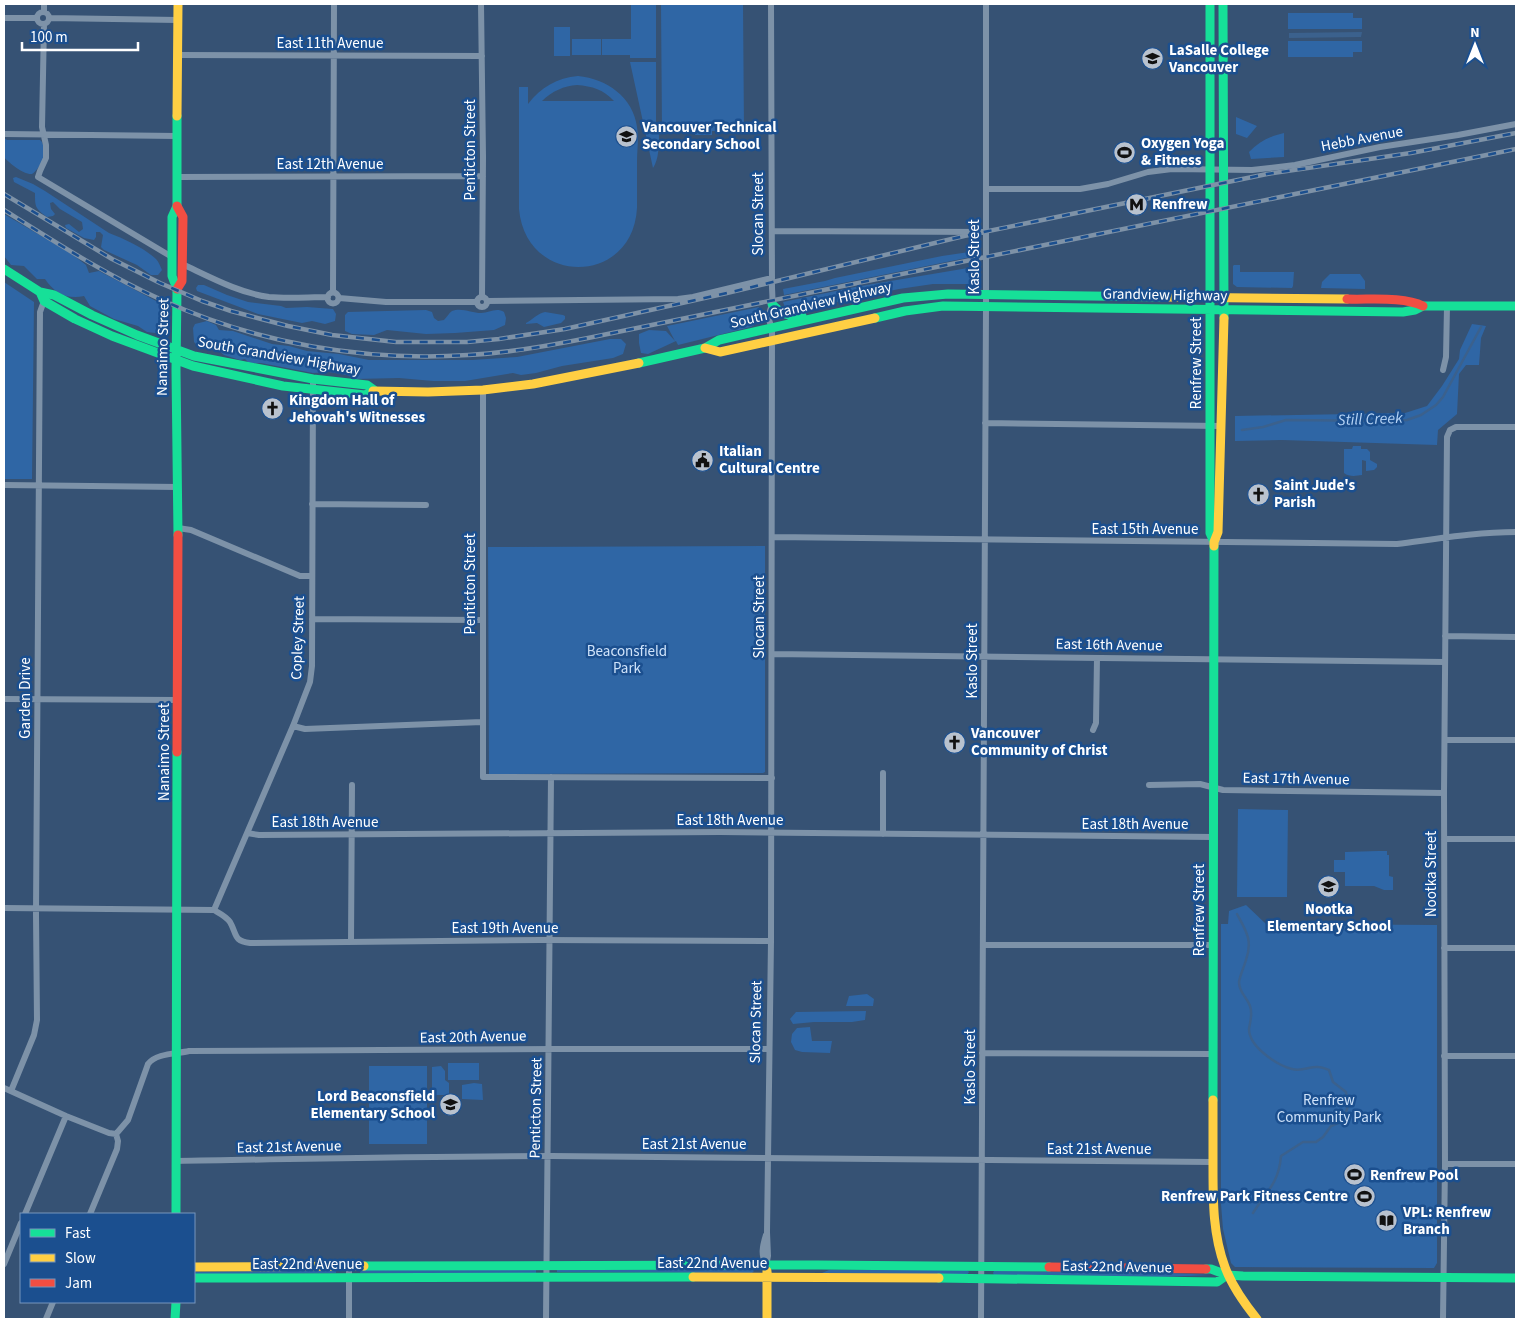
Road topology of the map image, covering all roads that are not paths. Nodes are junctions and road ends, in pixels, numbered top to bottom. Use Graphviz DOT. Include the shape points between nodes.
graph roads {
  1 [pos="44,4"];
  2 [pos="178,4"];
  3 [pos="334,4"];
  4 [pos="482,4"];
  5 [pos="771,4"];
  6 [pos="986,4"];
  7 [pos="1210,4"];
  8 [pos="1223,4"];
  9 [pos="44,12"];
  10 [pos="4,18"];
  11 [pos="37,18"];
  12 [pos="49,18"];
  13 [pos="178,20"];
  14 [pos="44,24"];
  15 [pos="334,55"];
  16 [pos="178,56"];
  17 [pos="482,56"];
  18 [pos="1516,124"];
  19 [pos="4,134"];
  20 [pos="44,134"];
  21 [pos="177,136"];
  22 [pos="1211,170"];
  23 [pos="1223,170"];
  24 [pos="334,176"];
  25 [pos="483,176"];
  26 [pos="177,177"];
  27 [pos="987,189"];
  28 [pos="177,206"];
  29 [pos="772,231"];
  30 [pos="986,232"];
  31 [pos="172,257"];
  32 [pos="182,264"];
  33 [pos="4,269"];
  34 [pos="772,278"];
  35 [pos="177,289"];
  36 [pos="334,292"];
  37 [pos="986,294"];
  38 [pos="926,295"];
  39 [pos="42,297"];
  40 [pos="328,297"];
  41 [pos="1210,297"];
  42 [pos="1224,297"];
  43 [pos="339,298"];
  44 [pos="482,300"];
  45 [pos="772,304"];
  46 [pos="1423,306"];
  47 [pos="1447,306"];
  48 [pos="1516,306"];
  49 [pos="986,307"];
  50 [pos="1210,310"];
  51 [pos="1224,310"];
  52 [pos="905,311"];
  53 [pos="827,315"];
  54 [pos="772,328"];
  55 [pos="772,341"];
  56 [pos="705,348"];
  57 [pos="176,355"];
  58 [pos="1443,370"];
  59 [pos="313,379"];
  60 [pos="313,390"];
  61 [pos="374,390"];
  62 [pos="483,390"];
  63 [pos="985,423"];
  64 [pos="1210,426"];
  65 [pos="1221,426"];
  66 [pos="1516,427"];
  67 [pos="4,485"];
  68 [pos="39,485"];
  69 [pos="178,487"];
  70 [pos="312,504"];
  71 [pos="426,505"];
  72 [pos="178,528"];
  73 [pos="1516,532"];
  74 [pos="773,537"];
  75 [pos="1446,538"];
  76 [pos="985,540"];
  77 [pos="1214,542"];
  78 [pos="312,576"];
  79 [pos="312,619"];
  80 [pos="482,620"];
  81 [pos="1445,636"];
  82 [pos="1516,636"];
  83 [pos="772,654"];
  84 [pos="984,656"];
  85 [pos="1097,658"];
  86 [pos="1214,659"];
  87 [pos="1445,662"];
  88 [pos="4,699"];
  89 [pos="38,699"];
  90 [pos="178,700"];
  91 [pos="482,722"];
  92 [pos="293,726"];
  93 [pos="1093,730"];
  94 [pos="1445,740"];
  95 [pos="1516,740"];
  96 [pos="884,773"];
  97 [pos="551,777"];
  98 [pos="772,778"];
  99 [pos="352,785"];
  100 [pos="1148,785"];
  101 [pos="1212,788"];
  102 [pos="1444,793"];
  103 [pos="550,832"];
  104 [pos="772,832"];
  105 [pos="247,833"];
  106 [pos="352,834"];
  107 [pos="883,834"];
  108 [pos="983,836"];
  109 [pos="1212,837"];
  110 [pos="1444,839"];
  111 [pos="1516,839"];
  112 [pos="4,908"];
  113 [pos="36,908"];
  114 [pos="177,909"];
  115 [pos="214,910"];
  116 [pos="549,940"];
  117 [pos="771,941"];
  118 [pos="351,942"];
  119 [pos="983,945"];
  120 [pos="1213,945"];
  121 [pos="1444,948"];
  122 [pos="1516,948"];
  123 [pos="549,1049"];
  124 [pos="769,1049"];
  125 [pos="982,1053"];
  126 [pos="177,1054"];
  127 [pos="1212,1054"];
  128 [pos="1444,1056"];
  129 [pos="1516,1056"];
  130 [pos="4,1088"];
  131 [pos="11,1091"];
  132 [pos="66,1116"];
  133 [pos="116,1134"];
  134 [pos="547,1156"];
  135 [pos="768,1157"];
  136 [pos="982,1160"];
  137 [pos="176,1161"];
  138 [pos="1212,1162"];
  139 [pos="1445,1164"];
  140 [pos="1516,1164"];
  141 [pos="25,1213"];
  142 [pos="90,1213"];
  143 [pos="176,1213"];
  144 [pos="20,1225"];
  145 [pos="4,1264"];
  146 [pos="546,1265"];
  147 [pos="766,1266"];
  148 [pos="195,1267"];
  149 [pos="349,1267"];
  150 [pos="980,1267"];
  151 [pos="1227,1275"];
  152 [pos="546,1276"];
  153 [pos="349,1277"];
  154 [pos="767,1277"];
  155 [pos="1444,1277"];
  156 [pos="195,1278"];
  157 [pos="1516,1278"];
  158 [pos="980,1279"];
  159 [pos="54,1303"];
  160 [pos="176,1303"];
  161 [pos="46,1319"];
  162 [pos="176,1319"];
  163 [pos="349,1319"];
  164 [pos="546,1319"];
  165 [pos="767,1319"];
  166 [pos="981,1319"];
  167 [pos="1256,1319"];
  168 [pos="1444,1319"];
  1 -- 9 [label="street"];
  2 -- 13 [label="street, Nanaimo Street"];
  3 -- 15 [label="street"];
  4 -- 17 [label="street, Penticton Street"];
  5 -- 29 [label="street, Slocan Street"];
  6 -- 27 [label="street, Kaslo Street"];
  7 -- 22 [label="street, Renfrew Street"];
  8 -- 23 [label="street, Renfrew Street"];
  9 -- 11 [label="street"];
  9 -- 12 [label="street"];
  10 -- 11 [label="street"];
  11 -- 14 [label="street"];
  12 -- 13 [label="street"];
  12 -- 14 [label="street"];
  13 -- 16 [label="street, Nanaimo Street"];
  14 -- 20 [label="street"];
  15 -- 16 [label="street, East 11th Avenue"];
  15 -- 17 [label="street, East 11th Avenue"];
  15 -- 24 [label="street"];
  16 -- 21 [label="street, Nanaimo Street"];
  17 -- 25 [label="street, Penticton Street"];
  18 -- 23 [label="street, Hebb Avenue" via="1295,165"];
  19 -- 20 [label="street"];
  20 -- 21 [label="street"];
  20 -- 31 [label="street" via="46,158 38,177"];
  21 -- 26 [label="street, Nanaimo Street"];
  22 -- 23 [label="street, Hebb Avenue"];
  22 -- 27 [label="street" via="1148,172 1080,189"];
  22 -- 41 [label="street, Renfrew Street"];
  23 -- 42 [label="street, Renfrew Street"];
  24 -- 25 [label="street, East 12th Avenue"];
  24 -- 26 [label="street, East 12th Avenue"];
  24 -- 36 [label="street"];
  25 -- 44 [label="street, Penticton Street"];
  26 -- 28 [label="street, Nanaimo Street"];
  27 -- 30 [label="street, Kaslo Street"];
  28 -- 31 [label="street, Nanaimo Street" via="172,217"];
  28 -- 32 [label="street, Nanaimo Street" via="183,217"];
  29 -- 30 [label="street"];
  29 -- 34 [label="street, Slocan Street"];
  30 -- 37 [label="street, Kaslo Street"];
  31 -- 35 [label="street, Nanaimo Street" via="172,276"];
  32 -- 35 [label="street, Nanaimo Street" via="182,281"];
  32 -- 40 [label="street" via="250,293 268,297"];
  33 -- 39 [label="street, South Grandview Highway"];
  34 -- 44 [label="street" via="678,299"];
  34 -- 45 [label="street, Slocan Street"];
  35 -- 57 [label="street, Nanaimo Street"];
  36 -- 40 [label="street"];
  36 -- 43 [label="street"];
  37 -- 38 [label="street, Grandview Highway"];
  37 -- 41 [label="street, Grandview Highway"];
  37 -- 49 [label="street, Kaslo Street"];
  38 -- 53 [label="street, South Grandview Highway"];
  39 -- 57 [label="street, South Grandview Highway" via="54,295"];
  39 -- 68 [label="street, Garden Drive"];
  40 -- 43 [label="street" via="333,303"];
  41 -- 42 [label="street, Grandview Highway"];
  41 -- 50 [label="street, Renfrew Street"];
  42 -- 46 [label="street, Grandview Highway" via="1392,300"];
  42 -- 51 [label="street, Renfrew Street"];
  43 -- 44 [label="street" via="386,302"];
  45 -- 53 [label="street" via="787,316"];
  45 -- 54 [label="street, Slocan Street" via="769,311"];
  46 -- 47 [label="street, Grandview Highway"];
  46 -- 51 [label="street, Grandview Highway" via="1404,312"];
  47 -- 48 [label="street, Grandview Highway"];
  47 -- 58 [label="street"];
  49 -- 50 [label="street, Grandview Highway"];
  49 -- 52 [label="street, Grandview Highway" via="942,306"];
  49 -- 63 [label="street, Kaslo Street"];
  50 -- 51 [label="street, Grandview Highway"];
  50 -- 64 [label="street, Renfrew Street"];
  51 -- 65 [label="street, Renfrew Street"];
  52 -- 55 [label="street, South Grandview Highway"];
  53 -- 54 [label="street, South Grandview Highway"];
  54 -- 55 [label="street, Slocan Street"];
  54 -- 56 [label="street, South Grandview Highway" via="719,340"];
  55 -- 56 [label="street, South Grandview Highway" via="720,352"];
  55 -- 74 [label="street, Slocan Street"];
  56 -- 62 [label="street, South Grandview Highway" via="542,383"];
  57 -- 59 [label="street, South Grandview Highway"];
  57 -- 60 [label="street, South Grandview Highway" via="193,366"];
  57 -- 69 [label="street, Nanaimo Street"];
  59 -- 60 [label="street, Copley Street"];
  59 -- 61 [label="street, South Grandview Highway" via="367,385"];
  60 -- 61 [label="street, South Grandview Highway" via="365,395"];
  60 -- 70 [label="street, Copley Street"];
  61 -- 62 [label="street, South Grandview Highway"];
  62 -- 80 [label="street, Penticton Street"];
  63 -- 64 [label="street"];
  63 -- 76 [label="street, Kaslo Street"];
  64 -- 65 [label="street"];
  64 -- 77 [label="street, Renfrew Street" via="1210,533"];
  65 -- 77 [label="street, Renfrew Street" via="1218,532"];
  66 -- 75 [label="street, Nootka Street" via="1459,426 1450,430 1447,440"];
  67 -- 68 [label="street"];
  68 -- 69 [label="street"];
  68 -- 89 [label="street, Garden Drive"];
  69 -- 72 [label="street, Nanaimo Street"];
  70 -- 71 [label="street"];
  70 -- 78 [label="street, Copley Street"];
  72 -- 78 [label="street" via="191,530 300,576"];
  72 -- 90 [label="street, Nanaimo Street"];
  73 -- 75 [label="street, East 15th Avenue"];
  74 -- 76 [label="street, East 15th Avenue"];
  74 -- 83 [label="street, Slocan Street"];
  75 -- 77 [label="street, East 15th Avenue" via="1397,544"];
  75 -- 81 [label="street, Nootka Street"];
  76 -- 77 [label="street, East 15th Avenue"];
  76 -- 84 [label="street, Kaslo Street"];
  77 -- 86 [label="street, Renfrew Street"];
  78 -- 79 [label="street, Copley Street"];
  79 -- 80 [label="street"];
  79 -- 92 [label="street, Copley Street" via="310,682"];
  80 -- 91 [label="street, Penticton Street"];
  81 -- 82 [label="street"];
  81 -- 87 [label="street, Nootka Street"];
  83 -- 84 [label="street, East 16th Avenue"];
  83 -- 98 [label="street, Slocan Street"];
  84 -- 85 [label="street, East 16th Avenue"];
  84 -- 108 [label="street, Kaslo Street"];
  85 -- 86 [label="street, East 16th Avenue"];
  85 -- 93 [label="street" via="1096,723"];
  86 -- 87 [label="street, East 16th Avenue"];
  86 -- 101 [label="street, Renfrew Street"];
  87 -- 94 [label="street, Nootka Street"];
  88 -- 89 [label="street"];
  89 -- 90 [label="street"];
  89 -- 113 [label="street, Garden Drive"];
  90 -- 114 [label="street, Nanaimo Street"];
  91 -- 92 [label="street" via="305,729"];
  91 -- 97 [label="street, Penticton Street" via="483,777"];
  92 -- 105 [label="street, Copley Street"];
  94 -- 95 [label="street"];
  94 -- 102 [label="street, Nootka Street"];
  96 -- 107 [label="street"];
  97 -- 98 [label="street"];
  97 -- 103 [label="street, Penticton Street"];
  98 -- 104 [label="street, Slocan Street"];
  99 -- 106 [label="street"];
  100 -- 101 [label="street, East 17th Avenue" via="1198,784"];
  101 -- 102 [label="street, East 17th Avenue"];
  101 -- 109 [label="street, Renfrew Street"];
  102 -- 110 [label="street, Nootka Street"];
  103 -- 104 [label="street, East 18th Avenue"];
  103 -- 106 [label="street, East 18th Avenue"];
  103 -- 116 [label="street, Penticton Street"];
  104 -- 107 [label="street, East 18th Avenue"];
  104 -- 117 [label="street, Slocan Street"];
  105 -- 106 [label="street, East 18th Avenue"];
  105 -- 115 [label="street, Copley Street"];
  106 -- 118 [label="street"];
  107 -- 108 [label="street, East 18th Avenue"];
  108 -- 109 [label="street, East 18th Avenue"];
  108 -- 119 [label="street, Kaslo Street"];
  109 -- 120 [label="street, Renfrew Street"];
  110 -- 111 [label="street"];
  110 -- 121 [label="street, Nootka Street"];
  112 -- 113 [label="street"];
  113 -- 114 [label="street"];
  113 -- 131 [label="street, Garden Drive" via="37,1020"];
  114 -- 115 [label="street"];
  114 -- 126 [label="street, Nanaimo Street"];
  115 -- 118 [label="street, East 19th Avenue" via="229,921 240,942"];
  116 -- 117 [label="street, East 19th Avenue"];
  116 -- 118 [label="street, East 19th Avenue"];
  116 -- 123 [label="street, Penticton Street"];
  117 -- 124 [label="street, Slocan Street"];
  119 -- 120 [label="street"];
  119 -- 125 [label="street, Kaslo Street"];
  120 -- 127 [label="street, Renfrew Street"];
  121 -- 122 [label="street"];
  121 -- 128 [label="street, Nootka Street"];
  123 -- 124 [label="street, East 20th Avenue"];
  123 -- 126 [label="street, East 20th Avenue"];
  123 -- 134 [label="street, Penticton Street"];
  124 -- 135 [label="street, Slocan Street"];
  125 -- 127 [label="street"];
  125 -- 136 [label="street, Kaslo Street"];
  126 -- 133 [label="street" via="153,1059 148,1064 128,1120"];
  126 -- 137 [label="street, Nanaimo Street"];
  127 -- 138 [label="street, Renfrew Street"];
  128 -- 129 [label="street"];
  128 -- 139 [label="street, Nootka Street"];
  130 -- 131 [label="street"];
  131 -- 132 [label="street"];
  132 -- 133 [label="street"];
  132 -- 141 [label="street"];
  133 -- 142 [label="street" via="117,1149"];
  134 -- 135 [label="street, East 21st Avenue"];
  134 -- 137 [label="street, East 21st Avenue"];
  134 -- 146 [label="street, Penticton Street"];
  135 -- 136 [label="street, East 21st Avenue"];
  135 -- 147 [label="street, Slocan Street"];
  136 -- 138 [label="street, East 21st Avenue"];
  136 -- 150 [label="street, Kaslo Street"];
  137 -- 143 [label="street, Nanaimo Street"];
  138 -- 151 [label="street, Renfrew Street" via="1214,1223"];
  139 -- 140 [label="street"];
  139 -- 155 [label="street, Nootka Street"];
  144 -- 145 [label="street"];
  146 -- 147 [label="street, East 22nd Avenue"];
  146 -- 149 [label="street, East 22nd Avenue"];
  146 -- 152 [label="street, Penticton Street"];
  147 -- 150 [label="street, East 22nd Avenue"];
  147 -- 154 [label="street, Slocan Street"];
  148 -- 149 [label="street, East 22nd Avenue"];
  149 -- 153 [label="street"];
  150 -- 151 [label="street, East 22nd Avenue" via="1211,1269"];
  150 -- 158 [label="street, Kaslo Street"];
  151 -- 155 [label="street, East 22nd Avenue"];
  151 -- 158 [label="street, East 22nd Avenue" via="1218,1282"];
  151 -- 167 [label="street, Renfrew Street"];
  152 -- 153 [label="street, East 22nd Avenue"];
  152 -- 154 [label="street, East 22nd Avenue"];
  152 -- 164 [label="street, Penticton Street"];
  153 -- 156 [label="street, East 22nd Avenue"];
  153 -- 163 [label="street"];
  154 -- 158 [label="street, East 22nd Avenue"];
  154 -- 165 [label="street, Slocan Street"];
  155 -- 157 [label="street, East 22nd Avenue"];
  155 -- 168 [label="street, Nootka Street"];
  158 -- 166 [label="street, Kaslo Street"];
  159 -- 161 [label="street"];
  160 -- 162 [label="street"];
}
